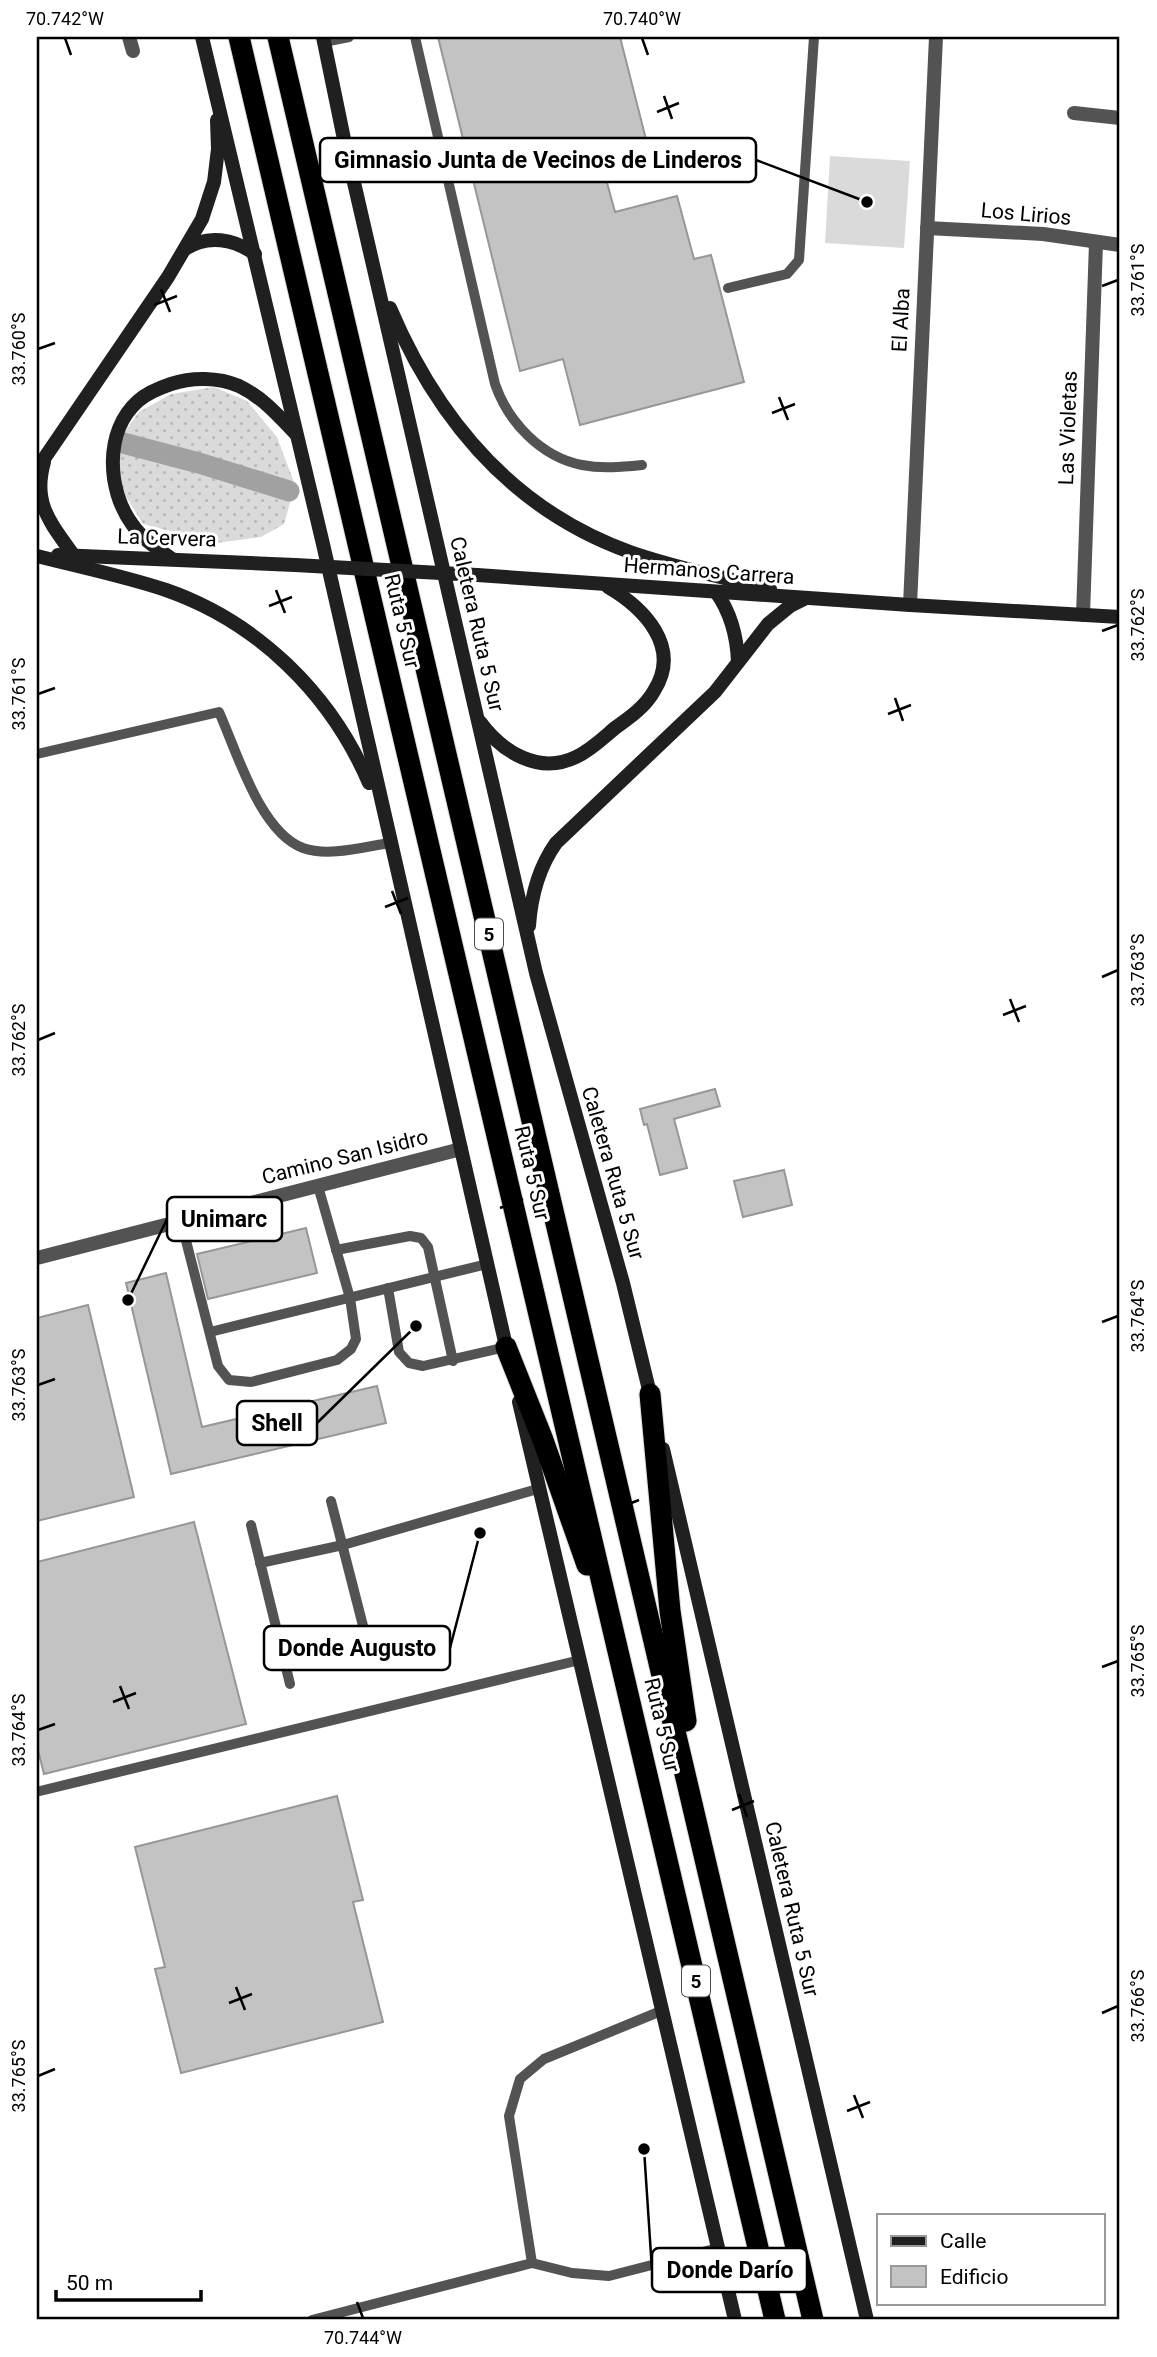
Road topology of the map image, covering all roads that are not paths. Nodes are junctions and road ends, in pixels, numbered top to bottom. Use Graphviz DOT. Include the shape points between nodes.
graph roads {
  1 [pos="202,37"];
  2 [pos="239,37"];
  3 [pos="278,37"];
  4 [pos="349,37"];
  5 [pos="415,37"];
  6 [pos="814,37"];
  7 [pos="936,37"];
  8 [pos="324,40"];
  9 [pos="214,84"];
  10 [pos="1074,113"];
  11 [pos="1120,118"];
  12 [pos="927,228"];
  13 [pos="1096,243"];
  14 [pos="1120,245"];
  15 [pos="184,250"];
  16 [pos="255,254"];
  17 [pos="376,276"];
  18 [pos="728,288"];
  19 [pos="296,435"];
  20 [pos="41,463"];
  21 [pos="642,465"];
  22 [pos="37,555"];
  23 [pos="74,556"];
  24 [pos="172,559"];
  25 [pos="295,565"];
  26 [pos="604,585"];
  27 [pos="716,592"];
  28 [pos="805,598"];
  29 [pos="911,605"];
  30 [pos="1083,615"];
  31 [pos="1120,617"];
  32 [pos="738,662"];
  33 [pos="477,718"];
  34 [pos="37,754"];
  35 [pos="384,822"];
  36 [pos="389,843"];
  37 [pos="528,941"];
  38 [pos="461,1149"];
  39 [pos="318,1186"];
  40 [pos="181,1221"];
  41 [pos="336,1250"];
  42 [pos="37,1258"];
  43 [pos="487,1264"];
  44 [pos="435,1277"];
  45 [pos="388,1288"];
  46 [pos="349,1298"];
  47 [pos="210,1332"];
  48 [pos="506,1348"];
  49 [pos="453,1361"];
  50 [pos="650,1394"];
  51 [pos="541,1488"];
  52 [pos="331,1500"];
  53 [pos="250,1525"];
  54 [pos="342,1545"];
  55 [pos="260,1563"];
  56 [pos="617,1642"];
  57 [pos="370,1653"];
  58 [pos="580,1660"];
  59 [pos="290,1684"];
  60 [pos="40,1791"];
  61 [pos="699,1831"];
  62 [pos="661,2011"];
  63 [pos="718,2248"];
  64 [pos="531,2263"];
  65 [pos="312,2320"];
  66 [pos="735,2320"];
  67 [pos="775,2320"];
  68 [pos="813,2320"];
  69 [pos="867,2320"];
  1 -- 9 [label="main road"];
  2 -- 56 [label="highway, Ruta 5 Sur / 5"];
  3 -- 61 [label="highway, Ruta 5 Sur / 5"];
  4 -- 8 [label="lane"];
  5 -- 21 [label="lane" via="504,407 526,434 568,461 592,466"];
  6 -- 18 [label="lane" via="799,260 787,274"];
  7 -- 12 [label="street, El Alba"];
  8 -- 17 [label="main road, Caletera Ruta 5 Sur"];
  9 -- 15 [label="main road" via="218,149 214,182 202,219"];
  9 -- 16 [label="main road"];
  10 -- 11 [label="street"];
  12 -- 13 [label="street, Los Lirios" via="1043,234"];
  12 -- 29 [label="street, El Alba"];
  13 -- 14 [label="street, Los Lirios"];
  13 -- 30 [label="street, Las Violetas"];
  15 -- 16 [label="main road" via="214,240 242,245"];
  15 -- 20 [label="main road"];
  16 -- 19 [label="main road"];
  17 -- 28 [label="main road" via="440,401 483,457 522,493 563,521 631,552"];
  17 -- 33 [label="main road, Caletera Ruta 5 Sur"];
  19 -- 24 [label="main road" via="258,397 218,380 180,381 136,402 118,430 113,451 117,492 132,524"];
  19 -- 35 [label="main road"];
  20 -- 23 [label="main road" via="41,501"];
  22 -- 23 [label="main road, La Cervera"];
  22 -- 35 [label="main road" via="167,591 219,614 267,646 331,715 363,769"];
  23 -- 24 [label="main road, La Cervera"];
  24 -- 25 [label="main road, La Cervera"];
  25 -- 26 [label="main road, Hermanos Carrera, bridge"];
  26 -- 27 [label="main road, Hermanos Carrera"];
  26 -- 33 [label="main road" via="636,605 659,640 662,673 647,701 589,749 556,763 520,758"];
  27 -- 28 [label="main road, Hermanos Carrera"];
  27 -- 32 [label="main road" via="732,621"];
  28 -- 29 [label="main road, Hermanos Carrera"];
  28 -- 32 [label="main road" via="768,624"];
  29 -- 30 [label="main road, Hermanos Carrera"];
  30 -- 31 [label="main road, Hermanos Carrera"];
  32 -- 37 [label="main road" via="715,692 556,843 538,879"];
  33 -- 37 [label="main road, Caletera Ruta 5 Sur"];
  34 -- 36 [label="lane" via="219,712 263,811 281,835 304,848 334,851"];
  35 -- 36 [label="main road"];
  36 -- 38 [label="main road"];
  37 -- 50 [label="main road, Caletera Ruta 5 Sur"];
  38 -- 39 [label="street, Camino San Isidro"];
  38 -- 43 [label="main road"];
  39 -- 40 [label="street, Camino San Isidro"];
  39 -- 41 [label="lane"];
  40 -- 42 [label="street, Camino San Isidro"];
  40 -- 47 [label="lane"];
  41 -- 44 [label="lane" via="410,1236 421,1238 428,1247"];
  41 -- 46 [label="lane"];
  43 -- 44 [label="lane"];
  43 -- 48 [label="main road"];
  44 -- 45 [label="lane"];
  44 -- 49 [label="lane"];
  45 -- 46 [label="lane"];
  45 -- 49 [label="lane" via="399,1352 409,1363 423,1367"];
  46 -- 47 [label="lane"];
  46 -- 47 [label="lane" via="356,1339 351,1349 337,1360 251,1382 229,1380 218,1366"];
  48 -- 49 [label="lane"];
  48 -- 51 [label="main road"];
  48 -- 56 [label="highway"];
  50 -- 61 [label="highway" via="670,1611"];
  50 -- 69 [label="main road, Caletera Ruta 5 Sur"];
  51 -- 54 [label="lane"];
  51 -- 58 [label="main road"];
  52 -- 54 [label="lane"];
  53 -- 55 [label="lane"];
  54 -- 55 [label="lane"];
  54 -- 57 [label="lane"];
  55 -- 59 [label="lane"];
  56 -- 67 [label="highway, Ruta 5 Sur / 5"];
  58 -- 60 [label="lane"];
  58 -- 62 [label="main road"];
  61 -- 68 [label="highway, Ruta 5 Sur / 5"];
  62 -- 63 [label="main road"];
  62 -- 64 [label="lane" via="544,2059 520,2079 509,2116"];
  63 -- 64 [label="lane" via="609,2276"];
  63 -- 66 [label="main road"];
  64 -- 65 [label="lane"];
}
